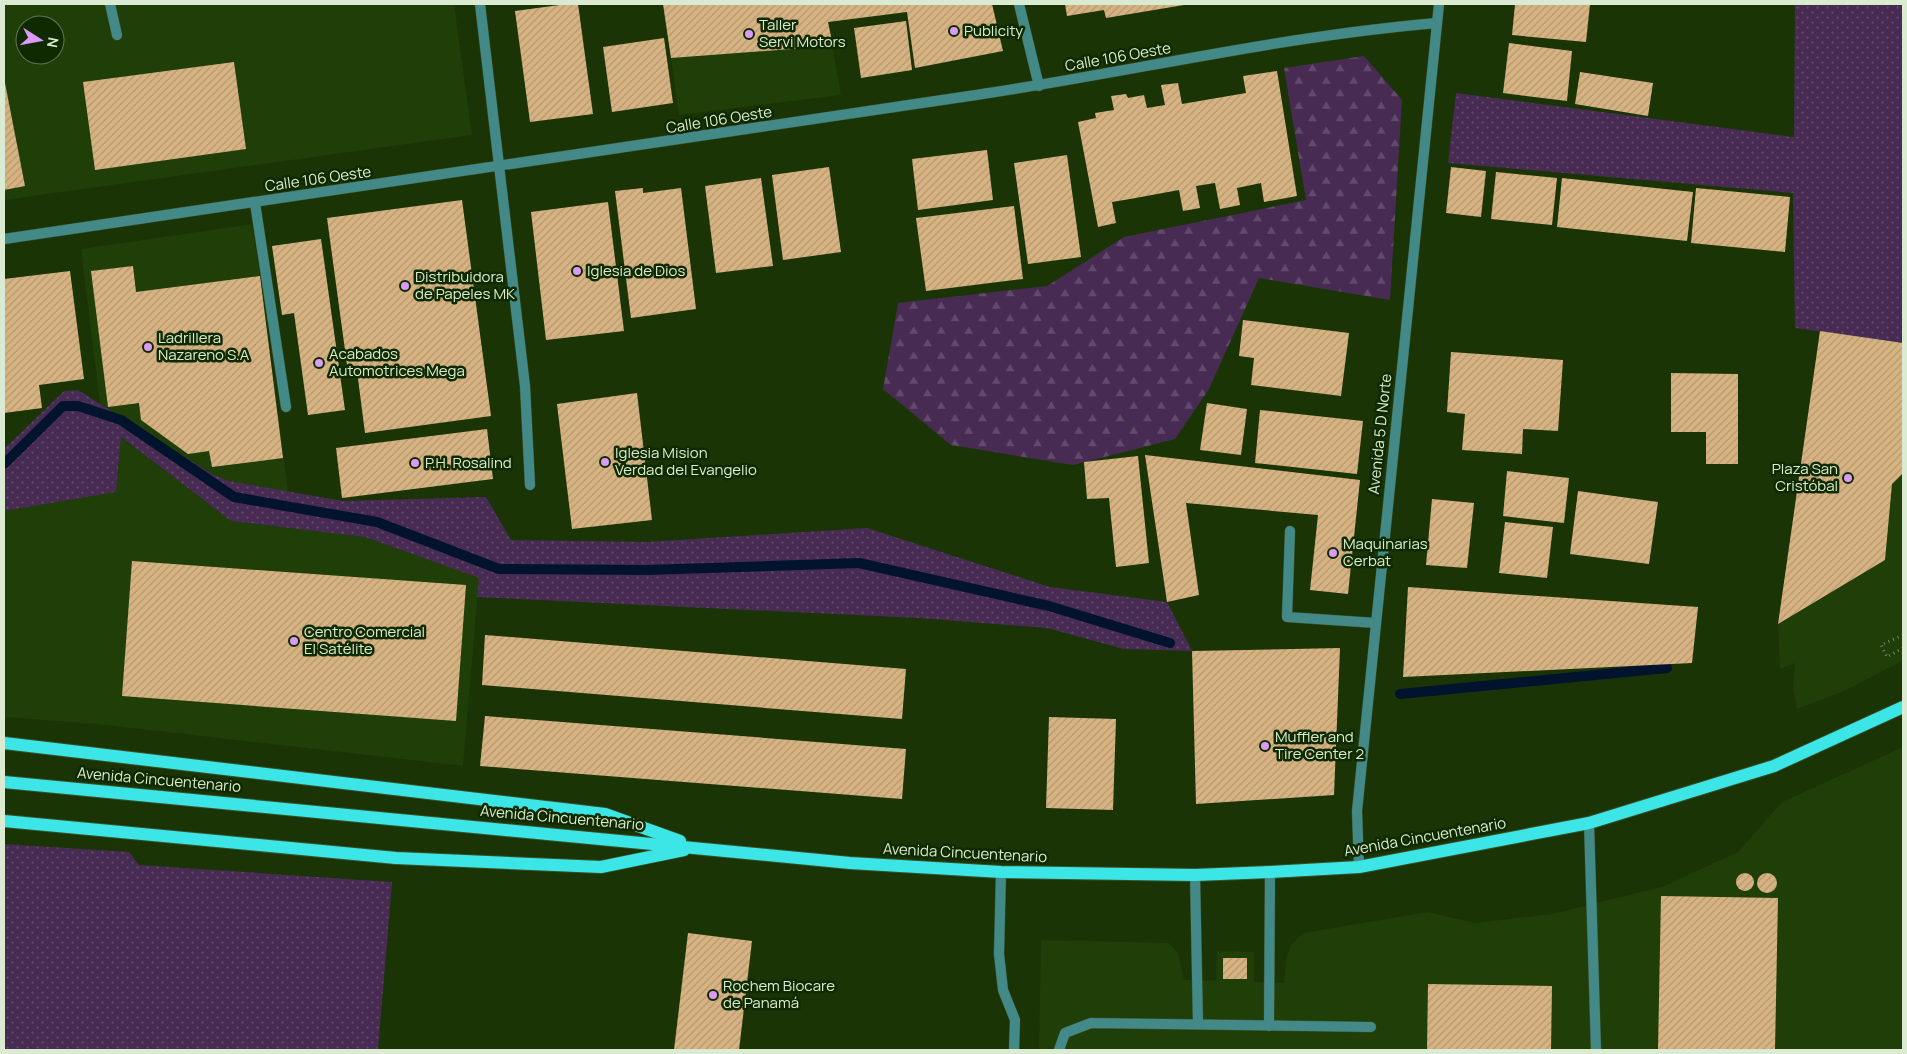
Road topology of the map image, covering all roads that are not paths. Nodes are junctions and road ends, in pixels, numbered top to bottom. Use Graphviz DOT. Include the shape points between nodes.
graph roads {
  1 [pos="110,4"];
  2 [pos="480,4"];
  3 [pos="1018,4"];
  4 [pos="1439,4"];
  5 [pos="1437,23"];
  6 [pos="117,35"];
  7 [pos="1039,86"];
  8 [pos="499,169"];
  9 [pos="255,203"];
  10 [pos="4,239"];
  11 [pos="286,407"];
  12 [pos="530,485"];
  13 [pos="1290,530"];
  14 [pos="1376,623"];
  15 [pos="1903,707"];
  16 [pos="4,743"];
  17 [pos="4,782"];
  18 [pos="4,821"];
  19 [pos="1589,824"];
  20 [pos="699,848"];
  21 [pos="1359,867"];
  22 [pos="1001,872"];
  23 [pos="1270,872"];
  24 [pos="1195,875"];
  25 [pos="1198,1024"];
  26 [pos="1269,1026"];
  27 [pos="1371,1027"];
  28 [pos="1014,1050"];
  29 [pos="1059,1050"];
  30 [pos="1596,1050"];
  1 -- 6 [label="street"];
  2 -- 8 [label="street"];
  3 -- 7 [label="street"];
  4 -- 5 [label="street, Avenida 5 D Norte"];
  5 -- 7 [label="street, Calle 106 Oeste" via="1359,30"];
  5 -- 14 [label="street, Avenida 5 D Norte"];
  7 -- 8 [label="street, Calle 106 Oeste"];
  8 -- 9 [label="street, Calle 106 Oeste"];
  8 -- 12 [label="street" via="525,386"];
  9 -- 10 [label="street, Calle 106 Oeste"];
  9 -- 11 [label="street"];
  13 -- 14 [label="street" via="1287,617"];
  14 -- 21 [label="street, Avenida 5 D Norte" via="1357,811"];
  15 -- 19 [label="main road, Avenida Cincuentenario" via="1774,766"];
  16 -- 20 [label="main road" via="605,814"];
  17 -- 20 [label="main road, Avenida Cincuentenario"];
  18 -- 20 [label="main road" via="396,858 601,867"];
  19 -- 21 [label="main road, Avenida Cincuentenario"];
  19 -- 30 [label="street"];
  20 -- 22 [label="main road, Avenida Cincuentenario" via="850,863"];
  21 -- 23 [label="main road, Avenida Cincuentenario"];
  22 -- 24 [label="main road, Avenida Cincuentenario"];
  22 -- 28 [label="street" via="999,954 1003,990 1015,1020"];
  23 -- 24 [label="main road, Avenida Cincuentenario"];
  23 -- 26 [label="street"];
  24 -- 25 [label="street"];
  25 -- 26 [label="street"];
  25 -- 29 [label="street" via="1091,1023 1065,1033"];
  26 -- 27 [label="street"];
}
